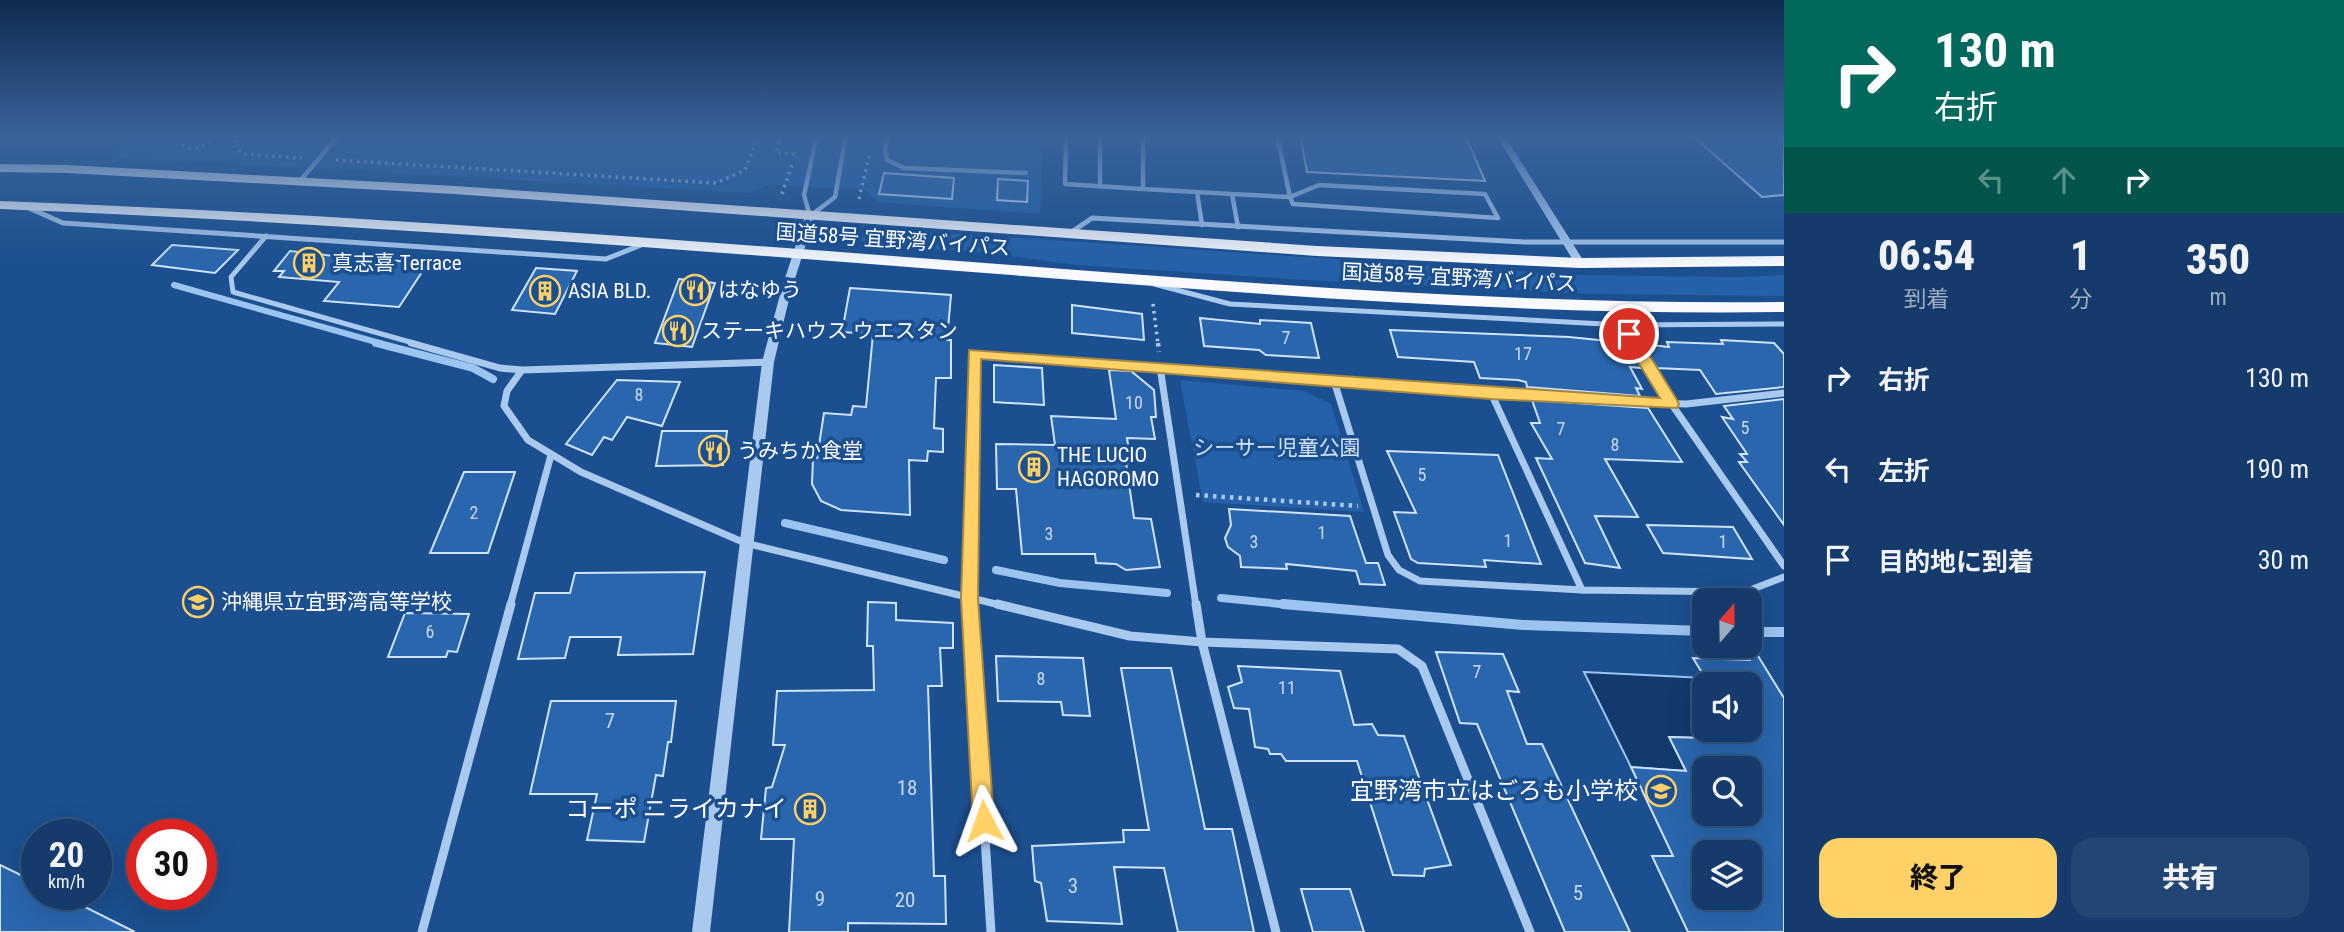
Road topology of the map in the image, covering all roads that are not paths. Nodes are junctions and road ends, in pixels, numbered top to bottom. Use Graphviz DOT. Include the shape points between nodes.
graph roads {
  1 [pos="251,178"];
  2 [pos="302,178"];
  3 [pos="808,178"];
  4 [pos="838,178"];
  5 [pos="1065,178"];
  6 [pos="1100,178"];
  7 [pos="1143,178"];
  8 [pos="1286,178"];
  9 [pos="1527,178"];
  10 [pos="300,181"];
  11 [pos="1100,186"];
  12 [pos="1143,189"];
  13 [pos="1197,192"];
  14 [pos="1232,194"];
  15 [pos="1290,197"];
  16 [pos="0,205"];
  17 [pos="23,205"];
  18 [pos="810,216"];
  19 [pos="1202,225"];
  20 [pos="1238,227"];
  21 [pos="1070,234"];
  22 [pos="266,236"];
  23 [pos="1784,242"];
  24 [pos="647,243"];
  25 [pos="1567,243"];
  26 [pos="797,254"];
  27 [pos="1784,261"];
  28 [pos="1580,263"];
  29 [pos="1135,279"];
  30 [pos="1612,306"];
  31 [pos="1784,307"];
  32 [pos="1784,324"];
  33 [pos="1623,325"];
  34 [pos="768,362"];
  35 [pos="1160,367"];
  36 [pos="523,370"];
  37 [pos="1334,381"];
  38 [pos="1491,393"];
  39 [pos="1784,393"];
  40 [pos="1671,404"];
  41 [pos="551,455"];
  42 [pos="745,543"];
  43 [pos="1784,566"];
  44 [pos="1784,577"];
  45 [pos="1582,590"];
  46 [pos="970,599"];
  47 [pos="1202,642"];
  48 [pos="422,932"];
  49 [pos="701,932"];
  50 [pos="991,932"];
  51 [pos="1276,932"];
  52 [pos="1530,932"];
  1 -- 10 [label="highway, 国道58号 宜野湾バイパス"];
  2 -- 10 [label="lane"];
  3 -- 18 [label="lane" via="804,195"];
  4 -- 18 [label="lane" via="835,197"];
  5 -- 11 [label="lane" via="1065,184"];
  6 -- 11 [label="lane"];
  7 -- 12 [label="lane"];
  8 -- 15 [label="lane"];
  9 -- 25 [label="street"];
  10 -- 18 [label="highway, 国道58号 宜野湾バイパス"];
  11 -- 12 [label="lane"];
  12 -- 13 [label="lane"];
  13 -- 14 [label="lane"];
  13 -- 19 [label="lane"];
  14 -- 15 [label="lane"];
  14 -- 20 [label="lane"];
  15 -- 15 [label="lane" via="1293,204 1497,218 1485,194 1319,185"];
  16 -- 17 [label="highway, 国道58号 宜野湾バイパス"];
  17 -- 22 [label="street" via="64,223"];
  17 -- 24 [label="highway, 国道58号 宜野湾バイパス"];
  18 -- 21 [label="highway, 国道58号 宜野湾バイパス"];
  18 -- 26 [label="street"];
  19 -- 20 [label="street"];
  19 -- 21 [label="street" via="1092,218"];
  20 -- 25 [label="street"];
  21 -- 28 [label="highway, 国道58号 宜野湾バイパス"];
  22 -- 24 [label="street" via="606,259"];
  22 -- 36 [label="street" via="231,277 233,292 500,368"];
  23 -- 25 [label="street"];
  24 -- 26 [label="highway, 国道58号 宜野湾バイパス"];
  25 -- 28 [label="street"];
  26 -- 29 [label="highway, 国道58号 宜野湾バイパス"];
  26 -- 34 [label="street"];
  27 -- 28 [label="highway, 国道58号 宜野湾バイパス"];
  29 -- 30 [label="highway, 国道58号 宜野湾バイパス"];
  29 -- 33 [label="street" via="1230,304"];
  30 -- 31 [label="highway, 国道58号 宜野湾バイパス"];
  30 -- 33 [label="street"];
  32 -- 33 [label="street"];
  33 -- 40 [label="street"];
  34 -- 36 [label="street"];
  34 -- 42 [label="street"];
  35 -- 37 [label="street"];
  35 -- 46 [label="street" via="974,354"];
  35 -- 47 [label="street"];
  36 -- 41 [label="street" via="507,391 504,406 528,440"];
  37 -- 38 [label="street"];
  37 -- 45 [label="street" via="1388,555 1399,570 1420,581"];
  38 -- 40 [label="street"];
  38 -- 45 [label="street"];
  39 -- 40 [label="street"];
  40 -- 43 [label="street"];
  41 -- 42 [label="street" via="593,478"];
  41 -- 48 [label="street"];
  42 -- 46 [label="street"];
  42 -- 49 [label="street"];
  44 -- 45 [label="street" via="1745,592"];
  46 -- 47 [label="street" via="1130,636"];
  46 -- 50 [label="street"];
  47 -- 51 [label="street"];
  47 -- 52 [label="street" via="1398,649 1422,666"];
}
